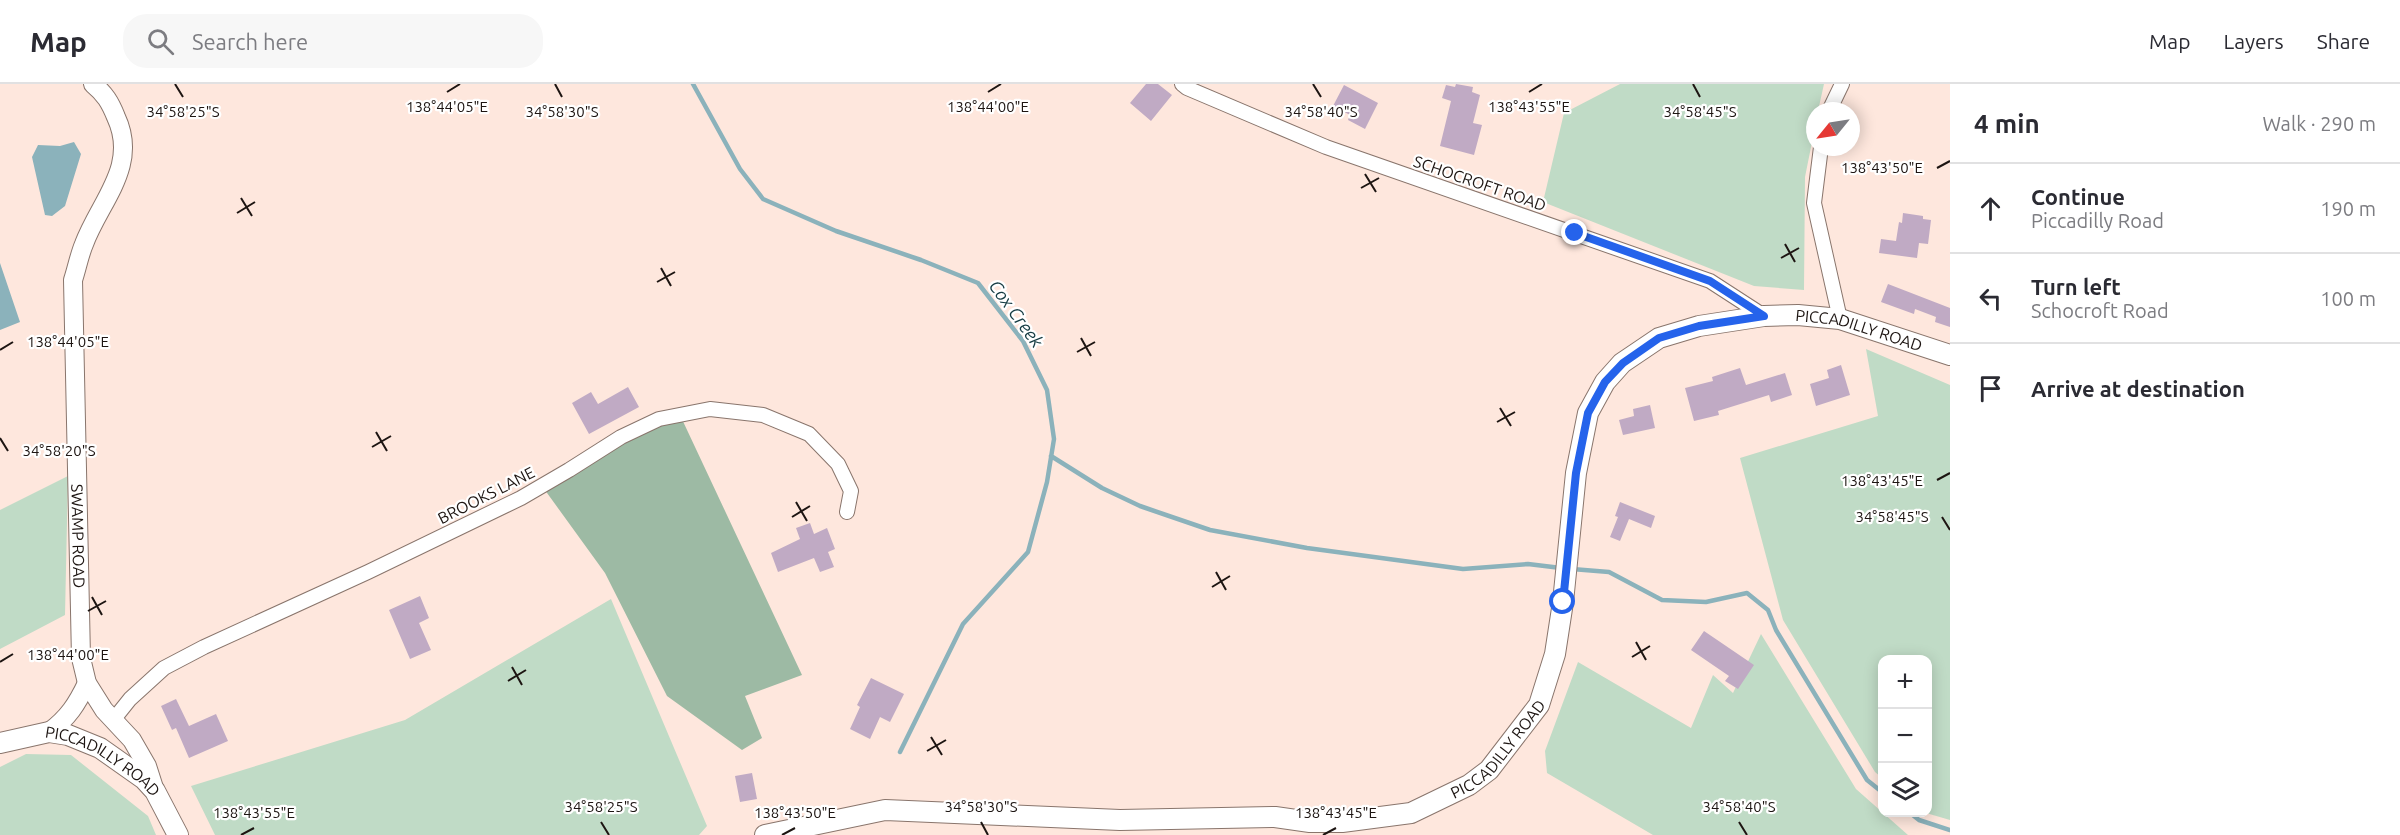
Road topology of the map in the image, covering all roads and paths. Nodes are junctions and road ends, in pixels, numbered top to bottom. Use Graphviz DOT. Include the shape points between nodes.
graph roads {
  1 [pos="93,84"];
  2 [pos="1182,84"];
  3 [pos="1842,84"];
  4 [pos="1833,102"];
  5 [pos="1820,156"];
  6 [pos="1764,316"];
  7 [pos="1840,319"];
  8 [pos="1950,355"];
  9 [pos="847,512"];
  10 [pos="87,683"];
  11 [pos="114,719"];
  12 [pos="49,732"];
  13 [pos="0,743"];
  14 [pos="155,791"];
  15 [pos="178,835"];
  16 [pos="765,835"];
  1 -- 10 [label="street, SWAMP ROAD" via="106,94 123,131 123,159 107,202 84,243 73,280 81,658"];
  2 -- 6 [label="street, SCHOCROFT ROAD" via="1326,147 1710,281"];
  3 -- 4 [label="street"];
  5 -- 7 [label="street" via="1814,203"];
  6 -- 7 [label="main road, PICCADILLY ROAD"];
  6 -- 16 [label="main road, PICCADILLY ROAD" via="1699,326 1659,338 1623,363 1605,382 1588,413 1576,473 1555,654 1539,705 1489,770 1469,785 1412,813 1342,822 1275,817 1120,820 885,810"];
  7 -- 8 [label="main road, PICCADILLY ROAD"];
  9 -- 11 [label="street, BROOKS LANE" via="851,490 838,464 809,434 763,415 710,409 658,419 521,498 164,668"];
  10 -- 11 [label="street"];
  10 -- 12 [label="street" via="65,720"];
  11 -- 14 [label="street" via="147,766"];
  12 -- 13 [label="main road, PICCADILLY ROAD"];
  12 -- 14 [label="main road, PICCADILLY ROAD" via="100,748"];
  14 -- 15 [label="main road, PICCADILLY ROAD"];
}
